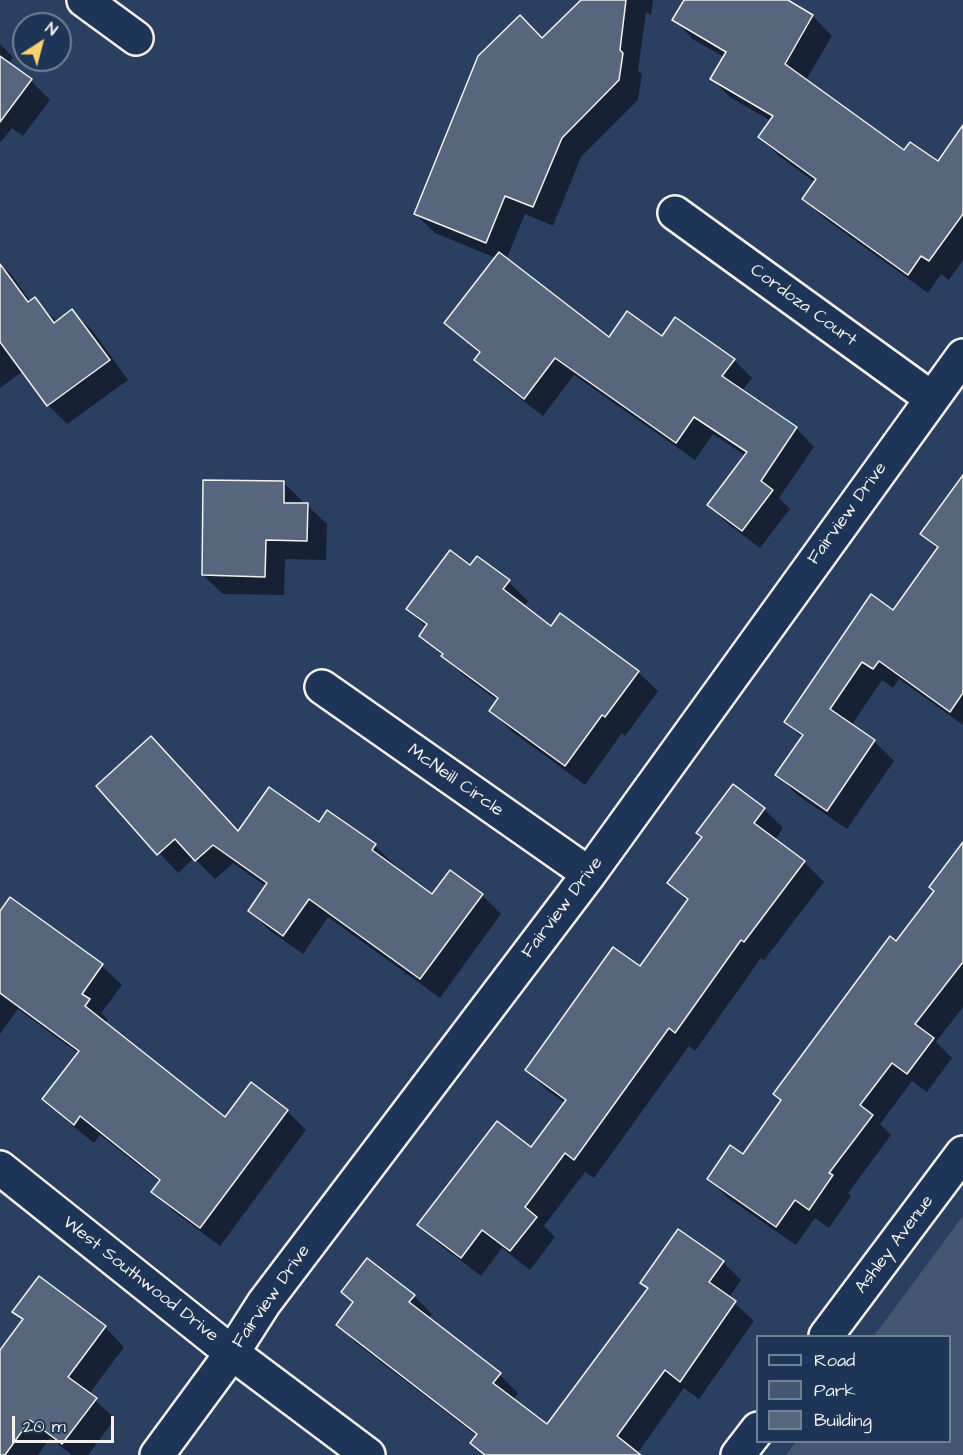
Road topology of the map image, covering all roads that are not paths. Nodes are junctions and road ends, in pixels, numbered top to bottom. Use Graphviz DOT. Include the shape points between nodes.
graph roads {
  1 [pos="84,0"];
  2 [pos="136,38"];
  3 [pos="675,213"];
  4 [pos="963,356"];
  5 [pos="931,398"];
  6 [pos="322,687"];
  7 [pos="589,874"];
  8 [pos="963,1153"];
  9 [pos="0,1168"];
  10 [pos="827,1335"];
  11 [pos="232,1353"];
  12 [pos="756,1432"];
  13 [pos="157,1455"];
  14 [pos="368,1455"];
  15 [pos="738,1455"];
  1 -- 2 [label="street"];
  3 -- 5 [label="street, Cordoza Court"];
  4 -- 5 [label="street, Fairview Drive"];
  5 -- 7 [label="street, Fairview Drive"];
  6 -- 7 [label="street, McNeill Circle"];
  7 -- 11 [label="street, Fairview Drive" via="264,1304"];
  8 -- 10 [label="street, Ashley Avenue"];
  9 -- 11 [label="street, West Southwood Drive"];
  11 -- 13 [label="street, Fairview Drive"];
  11 -- 14 [label="street, West Southwood Drive"];
  12 -- 15 [label="street"];
}
